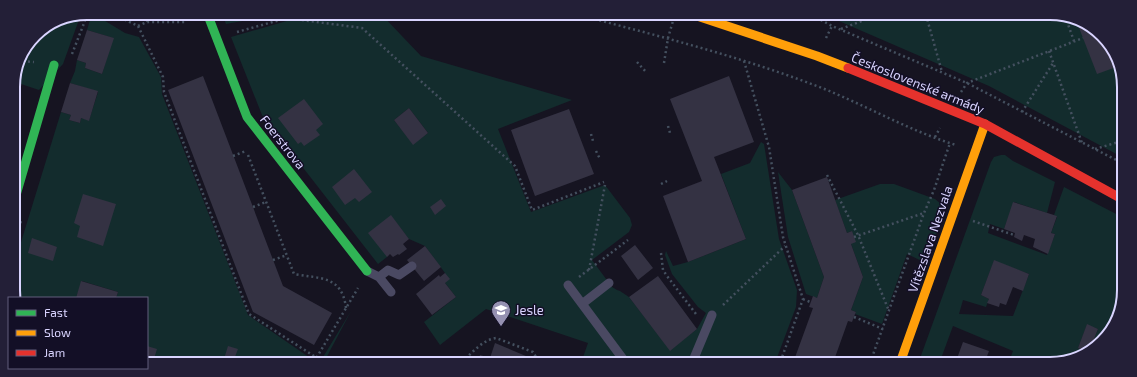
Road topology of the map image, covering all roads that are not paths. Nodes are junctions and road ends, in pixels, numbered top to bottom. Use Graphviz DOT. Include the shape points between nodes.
graph roads {
  1 [pos="210,20"];
  2 [pos="709,20"];
  3 [pos="54,65"];
  4 [pos="985,124"];
  5 [pos="20,181"];
  6 [pos="1117,196"];
  7 [pos="412,266"];
  8 [pos="367,271"];
  9 [pos="379,277"];
  10 [pos="610,283"];
  11 [pos="568,285"];
  12 [pos="391,292"];
  13 [pos="582,304"];
  14 [pos="712,315"];
  15 [pos="622,357"];
  16 [pos="695,357"];
  17 [pos="902,357"];
  1 -- 8 [label="street, Foerstrova" via="247,117"];
  2 -- 4 [label="street, Československé armády" via="817,56"];
  3 -- 5 [label="street"];
  4 -- 6 [label="street, Československé armády"];
  4 -- 17 [label="street, Vítězslava Nezvala"];
  7 -- 9 [label="lane" via="399,275 388,270"];
  8 -- 9 [label="lane"];
  9 -- 12 [label="lane"];
  10 -- 13 [label="lane"];
  11 -- 13 [label="lane"];
  13 -- 15 [label="lane"];
  14 -- 16 [label="lane"];
}
